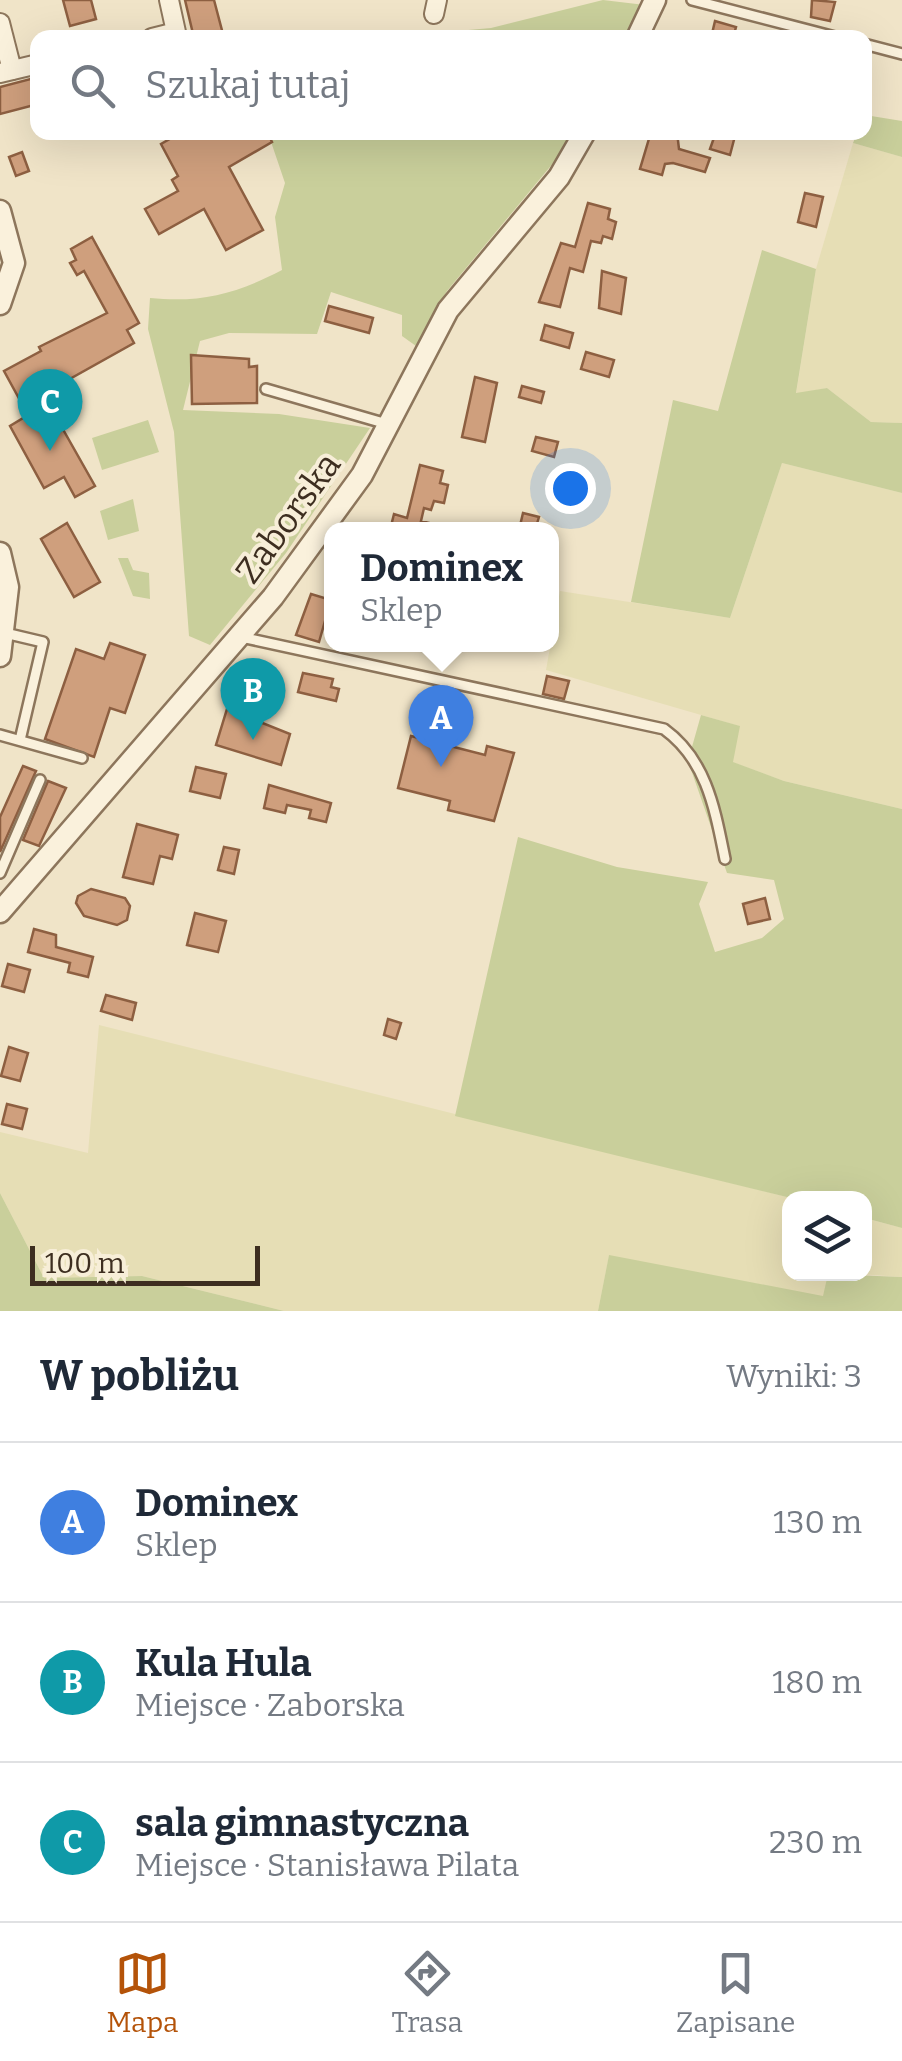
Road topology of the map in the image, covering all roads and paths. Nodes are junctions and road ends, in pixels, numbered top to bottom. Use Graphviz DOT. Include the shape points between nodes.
graph roads {
  1 [pos="169,0"];
  2 [pos="655,0"];
  3 [pos="692,0"];
  4 [pos="0,23"];
  5 [pos="176,30"];
  6 [pos="642,30"];
  7 [pos="808,30"];
  8 [pos="872,46"];
  9 [pos="902,54"];
  10 [pos="6,72"];
  11 [pos="580,140"];
  12 [pos="0,211"];
  13 [pos="0,304"];
  14 [pos="266,389"];
  15 [pos="386,424"];
  16 [pos="328,522"];
  17 [pos="324,527"];
  18 [pos="0,554"];
  19 [pos="5,633"];
  20 [pos="238,636"];
  21 [pos="0,656"];
  22 [pos="0,735"];
  23 [pos="20,740"];
  24 [pos="82,758"];
  25 [pos="40,780"];
  26 [pos="724,859"];
  27 [pos="0,874"];
  28 [pos="0,912"];
  1 -- 5 [label="street"];
  2 -- 6 [label="street"];
  3 -- 7 [label="lane"];
  4 -- 10 [label="street"];
  8 -- 9 [label="lane"];
  11 -- 15 [label="street, Zaborska" via="559,178 448,310"];
  12 -- 13 [label="street" via="14,263"];
  14 -- 15 [label="lane"];
  15 -- 16 [label="street, Zaborska" via="362,475"];
  17 -- 20 [label="street, Zaborska"];
  18 -- 19 [label="street" via="8,587"];
  19 -- 21 [label="street"];
  19 -- 23 [label="lane" via="43,642"];
  20 -- 26 [label="lane" via="664,729 684,744 703,776"];
  20 -- 28 [label="street, Zaborska"];
  22 -- 23 [label="lane"];
  23 -- 24 [label="lane"];
  25 -- 27 [label="lane"];
}
